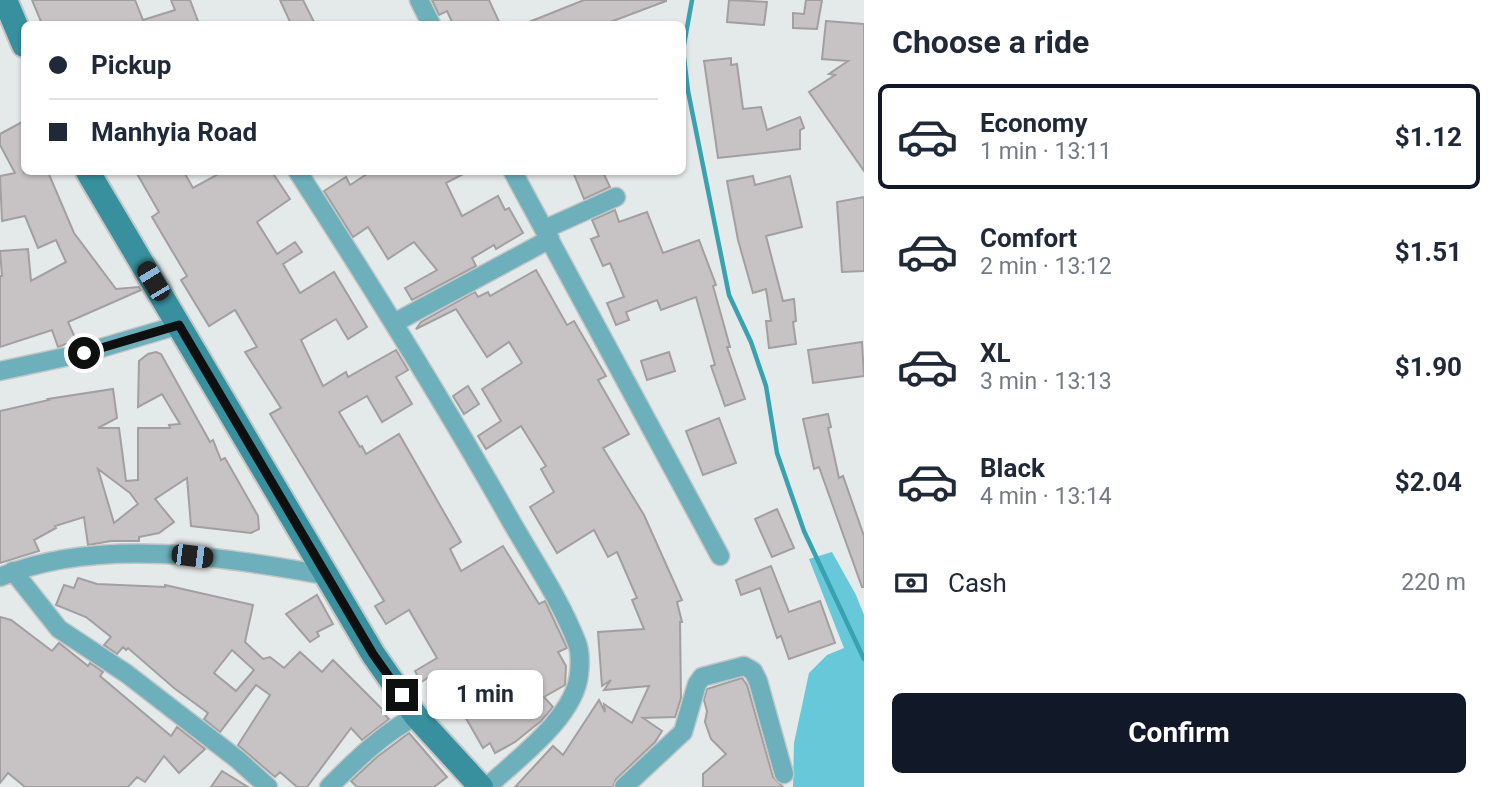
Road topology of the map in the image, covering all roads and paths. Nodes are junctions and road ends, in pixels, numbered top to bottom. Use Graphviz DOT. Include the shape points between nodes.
graph roads {
  1 [pos="5,0"];
  2 [pos="419,0"];
  3 [pos="430,21"];
  4 [pos="21,38"];
  5 [pos="90,175"];
  6 [pos="300,175"];
  7 [pos="515,175"];
  8 [pos="616,197"];
  9 [pos="547,234"];
  10 [pos="394,323"];
  11 [pos="179,325"];
  12 [pos="0,371"];
  13 [pos="720,556"];
  14 [pos="7,574"];
  15 [pos="329,576"];
  16 [pos="416,716"];
  17 [pos="784,774"];
  18 [pos="268,787"];
  19 [pos="328,787"];
  20 [pos="481,787"];
  21 [pos="487,787"];
  22 [pos="624,787"];
  1 -- 4 [label="main road"];
  2 -- 3 [label="street"];
  5 -- 11 [label="main road"];
  6 -- 10 [label="street"];
  7 -- 9 [label="street"];
  8 -- 9 [label="street"];
  9 -- 10 [label="street"];
  9 -- 13 [label="street"];
  10 -- 21 [label="street" via="486,477 578,646 579,676 562,716"];
  11 -- 12 [label="street"];
  11 -- 15 [label="main road"];
  14 -- 15 [label="street" via="83,556 132,553 192,556"];
  14 -- 18 [label="street" via="59,629 127,674"];
  15 -- 16 [label="main road" via="373,654"];
  16 -- 19 [label="street" via="368,748"];
  16 -- 20 [label="main road"];
  17 -- 22 [label="street" via="758,681 754,671 744,666 702,677 683,732"];
}
